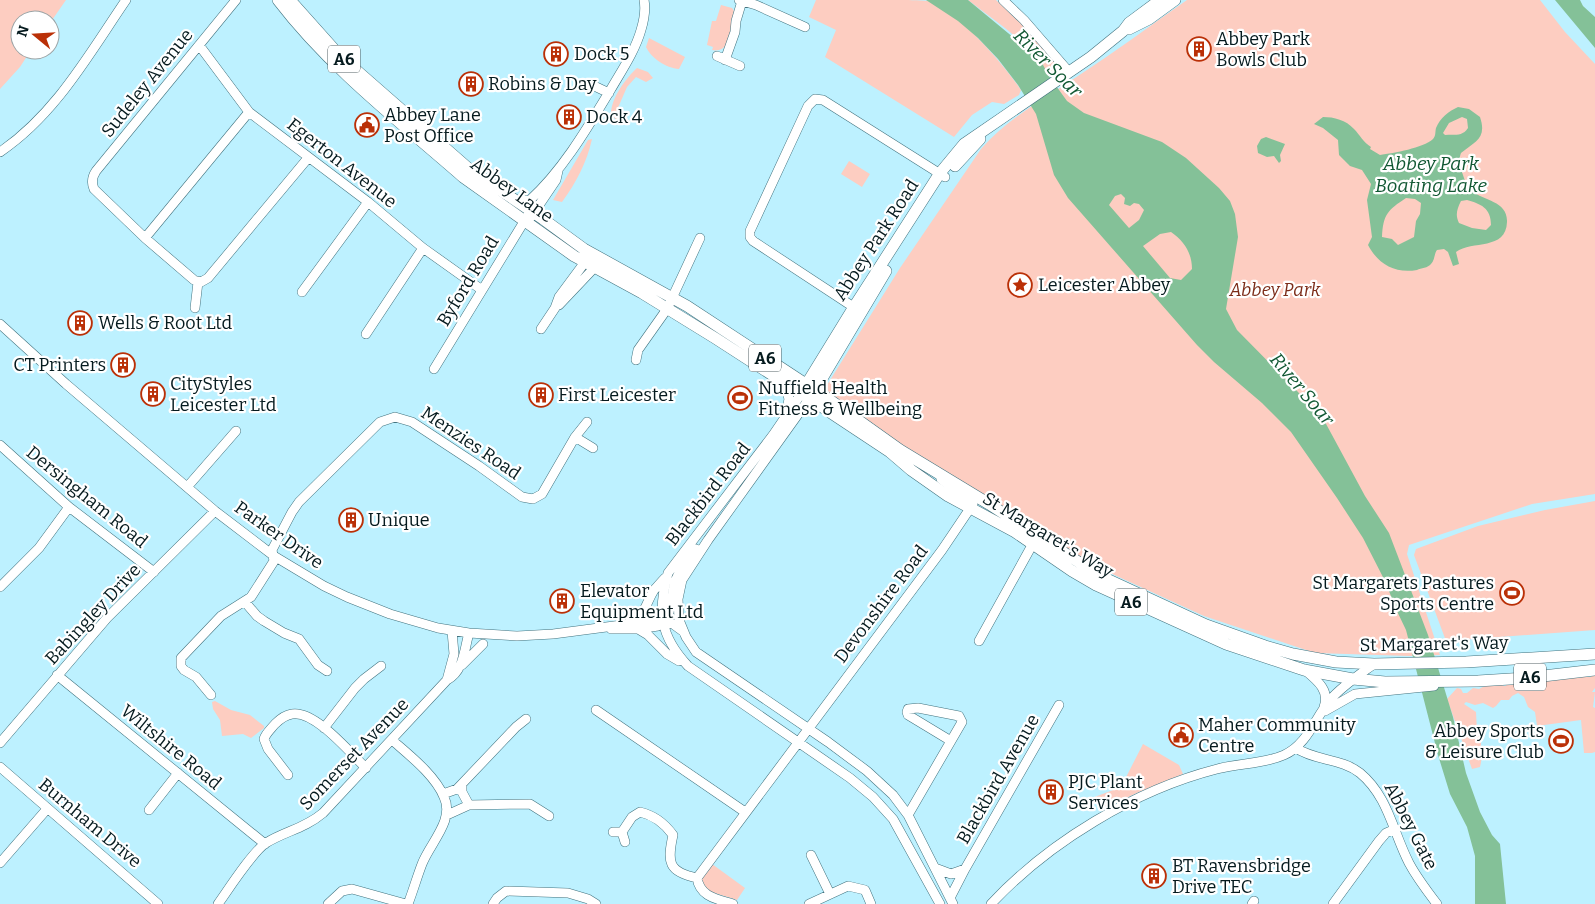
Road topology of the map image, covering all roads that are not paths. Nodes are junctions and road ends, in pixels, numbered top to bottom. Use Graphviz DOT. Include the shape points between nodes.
graph roads {
  1 [pos="126,0"];
  2 [pos="236,0"];
  3 [pos="278,0"];
  4 [pos="290,0"];
  5 [pos="644,0"];
  6 [pos="740,0"];
  7 [pos="1002,0"];
  8 [pos="1175,0"];
  9 [pos="1160,2"];
  10 [pos="805,27"];
  11 [pos="199,45"];
  12 [pos="740,66"];
  13 [pos="1064,76"];
  14 [pos="588,83"];
  15 [pos="609,93"];
  16 [pos="249,112"];
  17 [pos="0,152"];
  18 [pos="308,158"];
  19 [pos="558,171"];
  20 [pos="942,175"];
  21 [pos="368,202"];
  22 [pos="530,212"];
  23 [pos="145,238"];
  24 [pos="700,238"];
  25 [pos="423,248"];
  26 [pos="584,249"];
  27 [pos="608,262"];
  28 [pos="590,264"];
  29 [pos="196,281"];
  30 [pos="482,290"];
  31 [pos="302,292"];
  32 [pos="673,297"];
  33 [pos="195,308"];
  34 [pos="667,309"];
  35 [pos="858,309"];
  36 [pos="0,324"];
  37 [pos="541,329"];
  38 [pos="366,334"];
  39 [pos="636,360"];
  40 [pos="434,368"];
  41 [pos="785,384"];
  42 [pos="808,392"];
  43 [pos="786,417"];
  44 [pos="587,422"];
  45 [pos="236,431"];
  46 [pos="576,437"];
  47 [pos="0,446"];
  48 [pos="593,448"];
  49 [pos="929,467"];
  50 [pos="188,486"];
  51 [pos="978,497"];
  52 [pos="724,500"];
  53 [pos="69,506"];
  54 [pos="732,507"];
  55 [pos="970,508"];
  56 [pos="215,511"];
  57 [pos="1035,539"];
  58 [pos="708,540"];
  59 [pos="274,556"];
  60 [pos="154,572"];
  61 [pos="668,573"];
  62 [pos="0,587"];
  63 [pos="245,602"];
  64 [pos="664,622"];
  65 [pos="623,624"];
  66 [pos="601,627"];
  67 [pos="638,629"];
  68 [pos="452,631"];
  69 [pos="684,632"];
  70 [pos="469,633"];
  71 [pos="979,641"];
  72 [pos="483,644"];
  73 [pos="1595,654"];
  74 [pos="1374,664"];
  75 [pos="381,666"];
  76 [pos="688,666"];
  77 [pos="460,667"];
  78 [pos="1304,670"];
  79 [pos="1595,670"];
  80 [pos="327,671"];
  81 [pos="57,676"];
  82 [pos="447,680"];
  83 [pos="1353,680"];
  84 [pos="1398,686"];
  85 [pos="211,695"];
  86 [pos="1059,705"];
  87 [pos="596,710"];
  88 [pos="1322,712"];
  89 [pos="526,719"];
  90 [pos="324,728"];
  91 [pos="808,728"];
  92 [pos="392,740"];
  93 [pos="951,741"];
  94 [pos="797,742"];
  95 [pos="0,743"];
  96 [pos="1296,748"];
  97 [pos="0,767"];
  98 [pos="366,768"];
  99 [pos="178,774"];
  100 [pos="288,775"];
  101 [pos="462,784"];
  102 [pos="443,794"];
  103 [pos="469,805"];
  104 [pos="47,809"];
  105 [pos="149,810"];
  106 [pos="745,812"];
  107 [pos="447,815"];
  108 [pos="908,815"];
  109 [pos="549,816"];
  110 [pos="1395,829"];
  111 [pos="625,842"];
  112 [pos="265,844"];
  113 [pos="811,854"];
  114 [pos="0,863"];
  115 [pos="935,868"];
  116 [pos="964,869"];
  117 [pos="697,878"];
  118 [pos="830,894"];
  119 [pos="952,901"];
  120 [pos="158,904"];
  121 [pos="218,904"];
  122 [pos="328,904"];
  123 [pos="407,904"];
  124 [pos="493,904"];
  125 [pos="596,904"];
  126 [pos="733,904"];
  127 [pos="810,904"];
  128 [pos="871,904"];
  129 [pos="940,904"];
  130 [pos="991,904"];
  131 [pos="1333,904"];
  132 [pos="1438,904"];
  1 -- 17 [label="street" via="49,109"];
  2 -- 11 [label="street, Sudeley Avenue"];
  3 -- 22 [label="main road, Abbey Lane / A6" via="327,57 463,177"];
  4 -- 22 [label="main road, Abbey Lane / A6" via="340,56 469,169"];
  5 -- 15 [label="street" via="644,22 638,40"];
  6 -- 10 [label="street"];
  6 -- 12 [label="street" via="735,32 721,58"];
  7 -- 13 [label="street" via="1024,20"];
  8 -- 9 [label="main road, Abbey Park Road"];
  9 -- 13 [label="main road, Abbey Park Road"];
  11 -- 16 [label="street, Egerton Avenue"];
  11 -- 23 [label="street, Sudeley Avenue" via="92,180 94,189"];
  13 -- 20 [label="main road, Abbey Park Road" via="998,120"];
  14 -- 15 [label="street"];
  15 -- 19 [label="street"];
  16 -- 18 [label="street, Egerton Avenue"];
  16 -- 23 [label="street"];
  18 -- 21 [label="street, Egerton Avenue"];
  18 -- 29 [label="street" via="208,278"];
  19 -- 22 [label="street"];
  19 -- 22 [label="street" via="556,180"];
  20 -- 35 [label="main road, Abbey Park Road"];
  20 -- 35 [label="street" via="823,100 815,99 808,106 749,234 753,241"];
  21 -- 25 [label="street, Egerton Avenue"];
  21 -- 31 [label="street"];
  22 -- 26 [label="main road, Abbey Lane / A6"];
  22 -- 28 [label="main road, Abbey Lane / A6" via="538,228"];
  22 -- 30 [label="street, Byford Road"];
  23 -- 29 [label="street"];
  24 -- 32 [label="street"];
  25 -- 30 [label="street, Egerton Avenue"];
  25 -- 38 [label="street"];
  26 -- 27 [label="main road, Abbey Lane / A6"];
  26 -- 28 [label="street"];
  27 -- 28 [label="street"];
  27 -- 32 [label="main road, Abbey Lane / A6"];
  28 -- 34 [label="main road, Abbey Lane / A6"];
  28 -- 37 [label="street" via="578,286 555,308"];
  29 -- 33 [label="street"];
  30 -- 40 [label="street, Byford Road"];
  32 -- 34 [label="street"];
  32 -- 42 [label="main road, Abbey Lane / A6"];
  34 -- 39 [label="street" via="638,350"];
  34 -- 41 [label="main road, Abbey Lane / A6"];
  35 -- 42 [label="main road, Abbey Park Road"];
  36 -- 50 [label="street, Parker Drive"];
  41 -- 42 [label="main road, Abbey Lane / A6"];
  41 -- 43 [label="street" via="789,399"];
  42 -- 43 [label="street, Blackbird Road"];
  42 -- 49 [label="main road, St Margaret's Way / A6"];
  42 -- 54 [label="street, Blackbird Road"];
  42 -- 55 [label="main road, St Margaret's Way / A6" via="931,485"];
  43 -- 52 [label="street, Blackbird Road"];
  44 -- 46 [label="street, Menzies Road"];
  45 -- 50 [label="street"];
  46 -- 48 [label="street"];
  46 -- 59 [label="street, Menzies Road" via="542,494 532,500 522,497 412,422 400,418 384,420 299,502 272,550"];
  47 -- 53 [label="street, Dersingham Road"];
  49 -- 51 [label="main road, St Margaret's Way / A6"];
  49 -- 55 [label="street" via="969,502"];
  50 -- 56 [label="street, Parker Drive"];
  51 -- 55 [label="street, Devonshire Road"];
  51 -- 57 [label="main road, St Margaret's Way / A6"];
  52 -- 54 [label="street"];
  52 -- 61 [label="street, Blackbird Road"];
  53 -- 60 [label="street, Dersingham Road"];
  53 -- 62 [label="street" via="39,548"];
  54 -- 58 [label="street, Blackbird Road"];
  55 -- 57 [label="main road, St Margaret's Way / A6"];
  55 -- 91 [label="street, Devonshire Road"];
  56 -- 59 [label="street, Parker Drive"];
  56 -- 60 [label="street, Babingley Drive"];
  57 -- 71 [label="street"];
  57 -- 74 [label="main road, St Margaret's Way / A6" via="1100,576 1206,625 1293,654 1336,662"];
  57 -- 78 [label="main road, St Margaret's Way / A6" via="1072,571 1114,594 1226,644"];
  58 -- 64 [label="street, Blackbird Road" via="699,545 680,571 671,596 670,613"];
  58 -- 69 [label="street, Blackbird Road" via="682,580 678,605"];
  59 -- 63 [label="street" via="263,580"];
  59 -- 68 [label="street, Parker Drive" via="347,597 390,614"];
  60 -- 81 [label="street, Babingley Drive" via="107,618"];
  61 -- 64 [label="street, Blackbird Road" via="663,592"];
  61 -- 65 [label="street, Parker Drive" via="646,608 638,617"];
  63 -- 80 [label="street" via="264,621 299,639 318,665"];
  63 -- 85 [label="street" via="221,616 181,658 180,666 196,677"];
  64 -- 65 [label="street, Parker Drive"];
  64 -- 67 [label="street, Parker Drive"];
  64 -- 69 [label="street, Parker Drive"];
  64 -- 76 [label="street, Blackbird Road" via="667,639"];
  65 -- 66 [label="street, Parker Drive"];
  66 -- 67 [label="street, Parker Drive"];
  66 -- 70 [label="street, Parker Drive" via="533,636"];
  67 -- 76 [label="street" via="667,654"];
  68 -- 70 [label="street, Parker Drive"];
  68 -- 82 [label="street, Somerset Avenue" via="454,654"];
  69 -- 91 [label="street, Blackbird Road" via="696,652"];
  70 -- 77 [label="street"];
  72 -- 77 [label="street, Somerset Avenue"];
  73 -- 74 [label="main road, St Margaret's Way / A6"];
  74 -- 83 [label="street"];
  75 -- 90 [label="street" via="355,688"];
  76 -- 94 [label="street, Blackbird Road"];
  77 -- 82 [label="street, Somerset Avenue"];
  78 -- 83 [label="main road, St Margaret's Way / A6"];
  78 -- 88 [label="street" via="1324,690 1326,701"];
  79 -- 84 [label="main road, St Margaret's Way / A6"];
  81 -- 95 [label="street, Babingley Drive"];
  81 -- 99 [label="street, Wiltshire Road"];
  82 -- 92 [label="street, Somerset Avenue"];
  83 -- 84 [label="main road, St Margaret's Way / A6"];
  83 -- 88 [label="street" via="1330,700"];
  84 -- 88 [label="street" via="1355,694"];
  86 -- 116 [label="street, Blackbird Avenue"];
  87 -- 106 [label="street"];
  88 -- 96 [label="street"];
  89 -- 101 [label="street"];
  90 -- 98 [label="street"];
  90 -- 100 [label="street" via="304,715 291,714 280,719 265,735 265,744"];
  91 -- 94 [label="street"];
  91 -- 108 [label="street, Blackbird Road" via="867,771 893,795"];
  92 -- 98 [label="street, Somerset Avenue"];
  92 -- 102 [label="street" via="422,767"];
  93 -- 93 [label="street" via="908,715 908,710 918,708 961,718 962,722"];
  93 -- 108 [label="street"];
  94 -- 106 [label="street"];
  94 -- 129 [label="street, Blackbird Road" via="850,778 893,819"];
  96 -- 110 [label="street, Abbey Gate" via="1310,755 1341,762 1360,773 1384,801"];
  96 -- 130 [label="street" via="1284,755 1217,768 1124,805 1066,840"];
  97 -- 104 [label="street, Burnham Drive"];
  98 -- 112 [label="street, Somerset Avenue" via="314,820"];
  99 -- 105 [label="street"];
  99 -- 112 [label="street, Wiltshire Road"];
  101 -- 102 [label="street"];
  101 -- 103 [label="street" via="462,792"];
  102 -- 107 [label="street"];
  103 -- 107 [label="street"];
  103 -- 109 [label="street" via="530,804"];
  104 -- 114 [label="street"];
  104 -- 120 [label="street, Burnham Drive"];
  106 -- 117 [label="street"];
  107 -- 123 [label="street" via="422,862"];
  108 -- 115 [label="street, Blackbird Road"];
  110 -- 131 [label="street" via="1379,841"];
  110 -- 132 [label="street, Abbey Gate" via="1409,863"];
  111 -- 117 [label="street" via="617,832 640,812 649,814 673,835 669,858 674,869 685,876"];
  112 -- 121 [label="street, Somerset Avenue"];
  113 -- 118 [label="street"];
  115 -- 116 [label="street, Blackbird Avenue" via="951,874"];
  115 -- 119 [label="street, Blackbird Road"];
  116 -- 119 [label="street, Blackbird Avenue"];
  117 -- 126 [label="street" via="701,891"];
  118 -- 127 [label="street"];
  118 -- 128 [label="street" via="848,886 865,890"];
  122 -- 123 [label="street" via="342,891 352,889"];
  124 -- 125 [label="street" via="506,891 568,893"];
}
